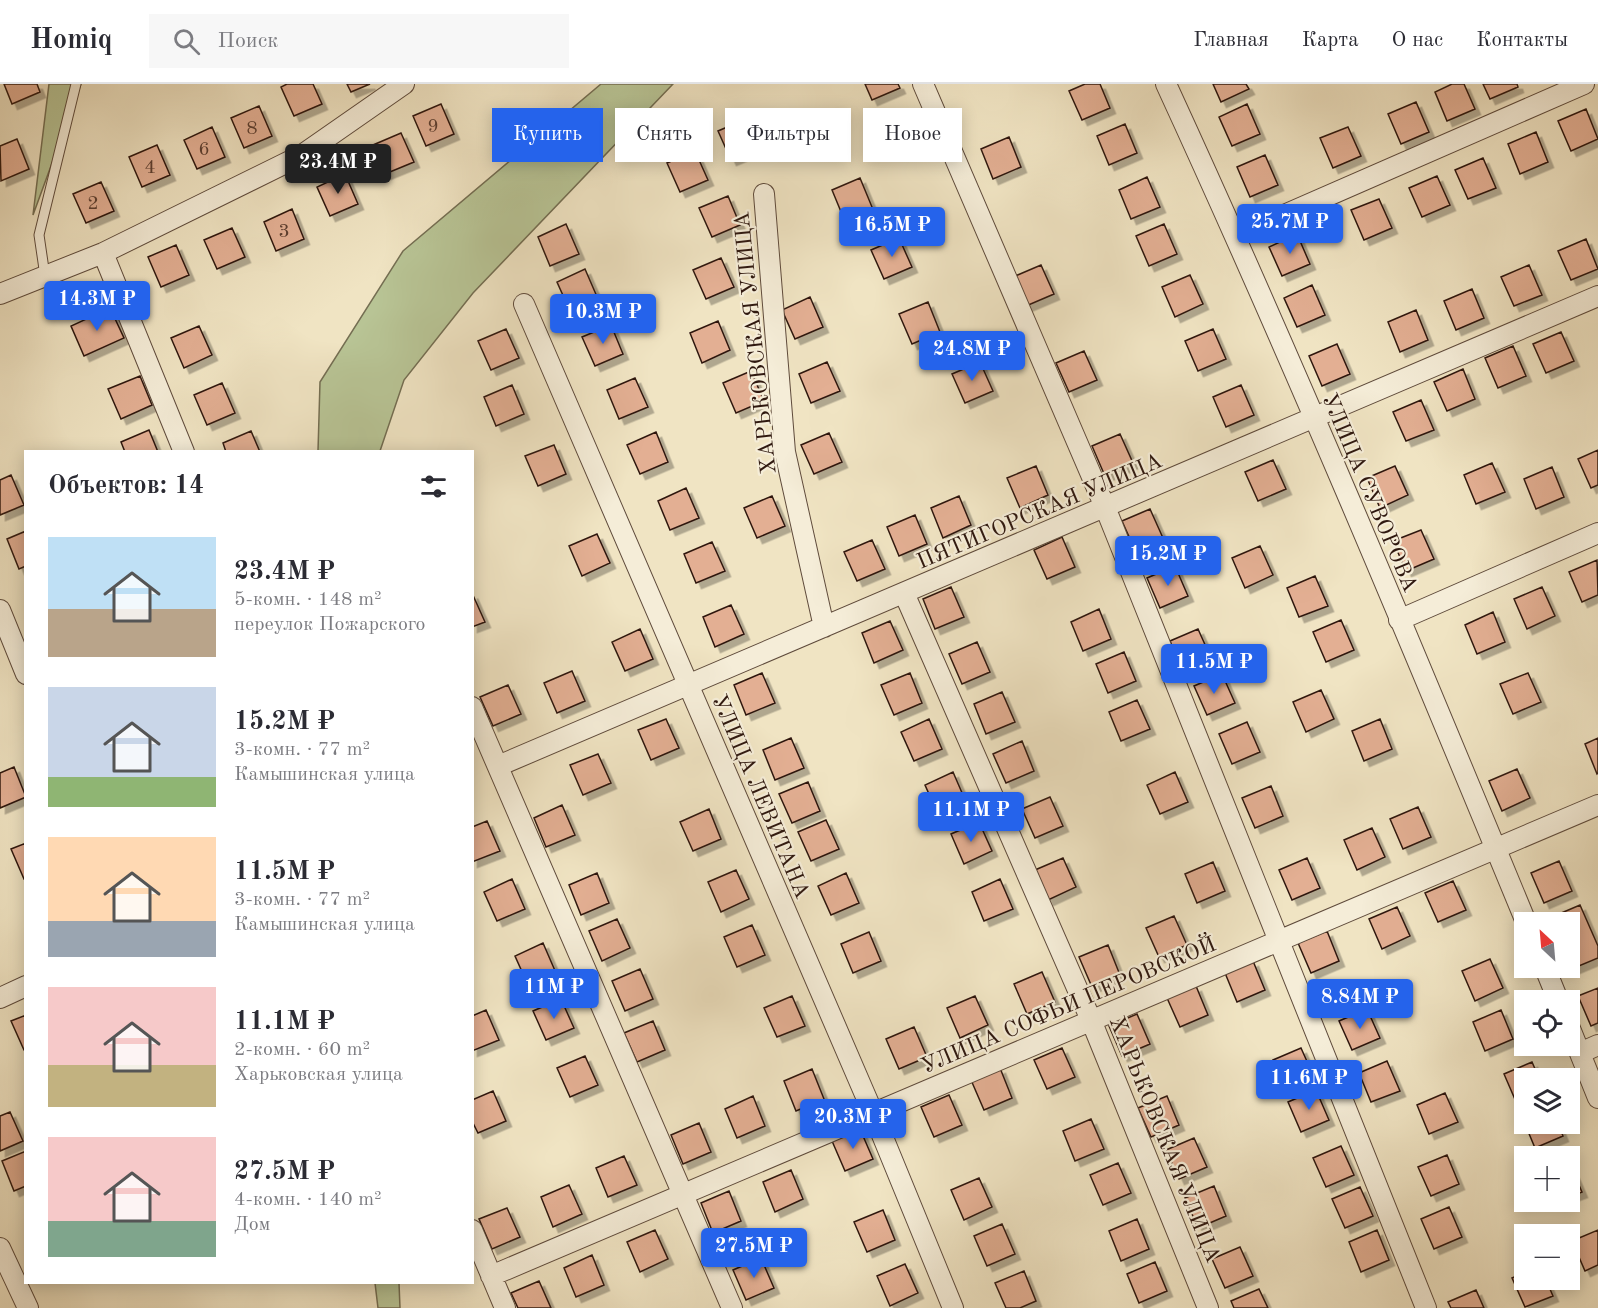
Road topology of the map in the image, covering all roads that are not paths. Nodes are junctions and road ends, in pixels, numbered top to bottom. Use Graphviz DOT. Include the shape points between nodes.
graph roads {
  1 [pos="76,84"];
  2 [pos="404,84"];
  3 [pos="923,84"];
  4 [pos="1166,84"];
  5 [pos="1584,84"];
  6 [pos="764,194"];
  7 [pos="1236,236"];
  8 [pos="103,253"];
  9 [pos="45,276"];
  10 [pos="0,294"];
  11 [pos="1598,296"];
  12 [pos="524,304"];
  13 [pos="1314,418"];
  14 [pos="183,450"];
  15 [pos="1105,507"];
  16 [pos="1598,533"];
  17 [pos="904,593"];
  18 [pos="0,610"];
  19 [pos="1399,620"];
  20 [pos="824,627"];
  21 [pos="24,669"];
  22 [pos="688,685"];
  23 [pos="474,712"];
  24 [pos="498,766"];
  25 [pos="1598,805"];
  26 [pos="1496,849"];
  27 [pos="1522,912"];
  28 [pos="1279,941"];
  29 [pos="24,987"];
  30 [pos="0,998"];
  31 [pos="1091,1020"];
  32 [pos="1589,1049"];
  33 [pos="1598,1098"];
  34 [pos="873,1113"];
  35 [pos="685,1194"];
  36 [pos="474,1235"];
  37 [pos="0,1248"];
  38 [pos="491,1276"];
  39 [pos="28,1308"];
  40 [pos="505,1308"];
  41 [pos="732,1308"];
  42 [pos="953,1308"];
  43 [pos="1208,1308"];
  44 [pos="1426,1308"];
  1 -- 9 [label="lane" via="39,235"];
  2 -- 8 [label="street" via="302,155"];
  3 -- 15 [label="street"];
  4 -- 7 [label="street, УЛИЦА СУВОРОВА"];
  5 -- 7 [label="street"];
  6 -- 20 [label="street, ХАРЬКОВСКАЯ УЛИЦА" via="785,452"];
  7 -- 13 [label="street, УЛИЦА СУВОРОВА"];
  8 -- 9 [label="street"];
  8 -- 14 [label="street"];
  9 -- 10 [label="street"];
  11 -- 13 [label="street, ПЯТИГОРСКАЯ УЛИЦА"];
  12 -- 22 [label="street, УЛИЦА ЛЕВИТАНА"];
  13 -- 15 [label="street, ПЯТИГОРСКАЯ УЛИЦА"];
  13 -- 19 [label="street, УЛИЦА СУВОРОВА"];
  15 -- 17 [label="street, ПЯТИГОРСКАЯ УЛИЦА"];
  15 -- 28 [label="street"];
  16 -- 19 [label="street"];
  17 -- 20 [label="street, ПЯТИГОРСКАЯ УЛИЦА"];
  17 -- 31 [label="street, ХАРЬКОВСКАЯ УЛИЦА"];
  18 -- 21 [label="street"];
  19 -- 26 [label="street, УЛИЦА СУВОРОВА"];
  20 -- 22 [label="street, ПЯТИГОРСКАЯ УЛИЦА"];
  22 -- 24 [label="street, ПЯТИГОРСКАЯ УЛИЦА"];
  22 -- 34 [label="street, УЛИЦА ЛЕВИТАНА"];
  23 -- 24 [label="street"];
  24 -- 35 [label="street"];
  25 -- 26 [label="street, УЛИЦА СОФЬИ ПЕРОВСКОЙ"];
  26 -- 27 [label="street, УЛИЦА СУВОРОВА"];
  26 -- 28 [label="street, УЛИЦА СОФЬИ ПЕРОВСКОЙ"];
  28 -- 31 [label="street, УЛИЦА СОФЬИ ПЕРОВСКОЙ"];
  28 -- 44 [label="street"];
  29 -- 30 [label="street"];
  31 -- 34 [label="street, УЛИЦА СОФЬИ ПЕРОВСКОЙ"];
  31 -- 43 [label="street, ХАРЬКОВСКАЯ УЛИЦА"];
  32 -- 33 [label="street"];
  34 -- 35 [label="street, УЛИЦА СОФЬИ ПЕРОВСКОЙ"];
  34 -- 42 [label="street, УЛИЦА ЛЕВИТАНА"];
  35 -- 38 [label="street, УЛИЦА СОФЬИ ПЕРОВСКОЙ"];
  35 -- 41 [label="street"];
  36 -- 38 [label="street"];
  37 -- 39 [label="street"];
  38 -- 40 [label="street"];
}
